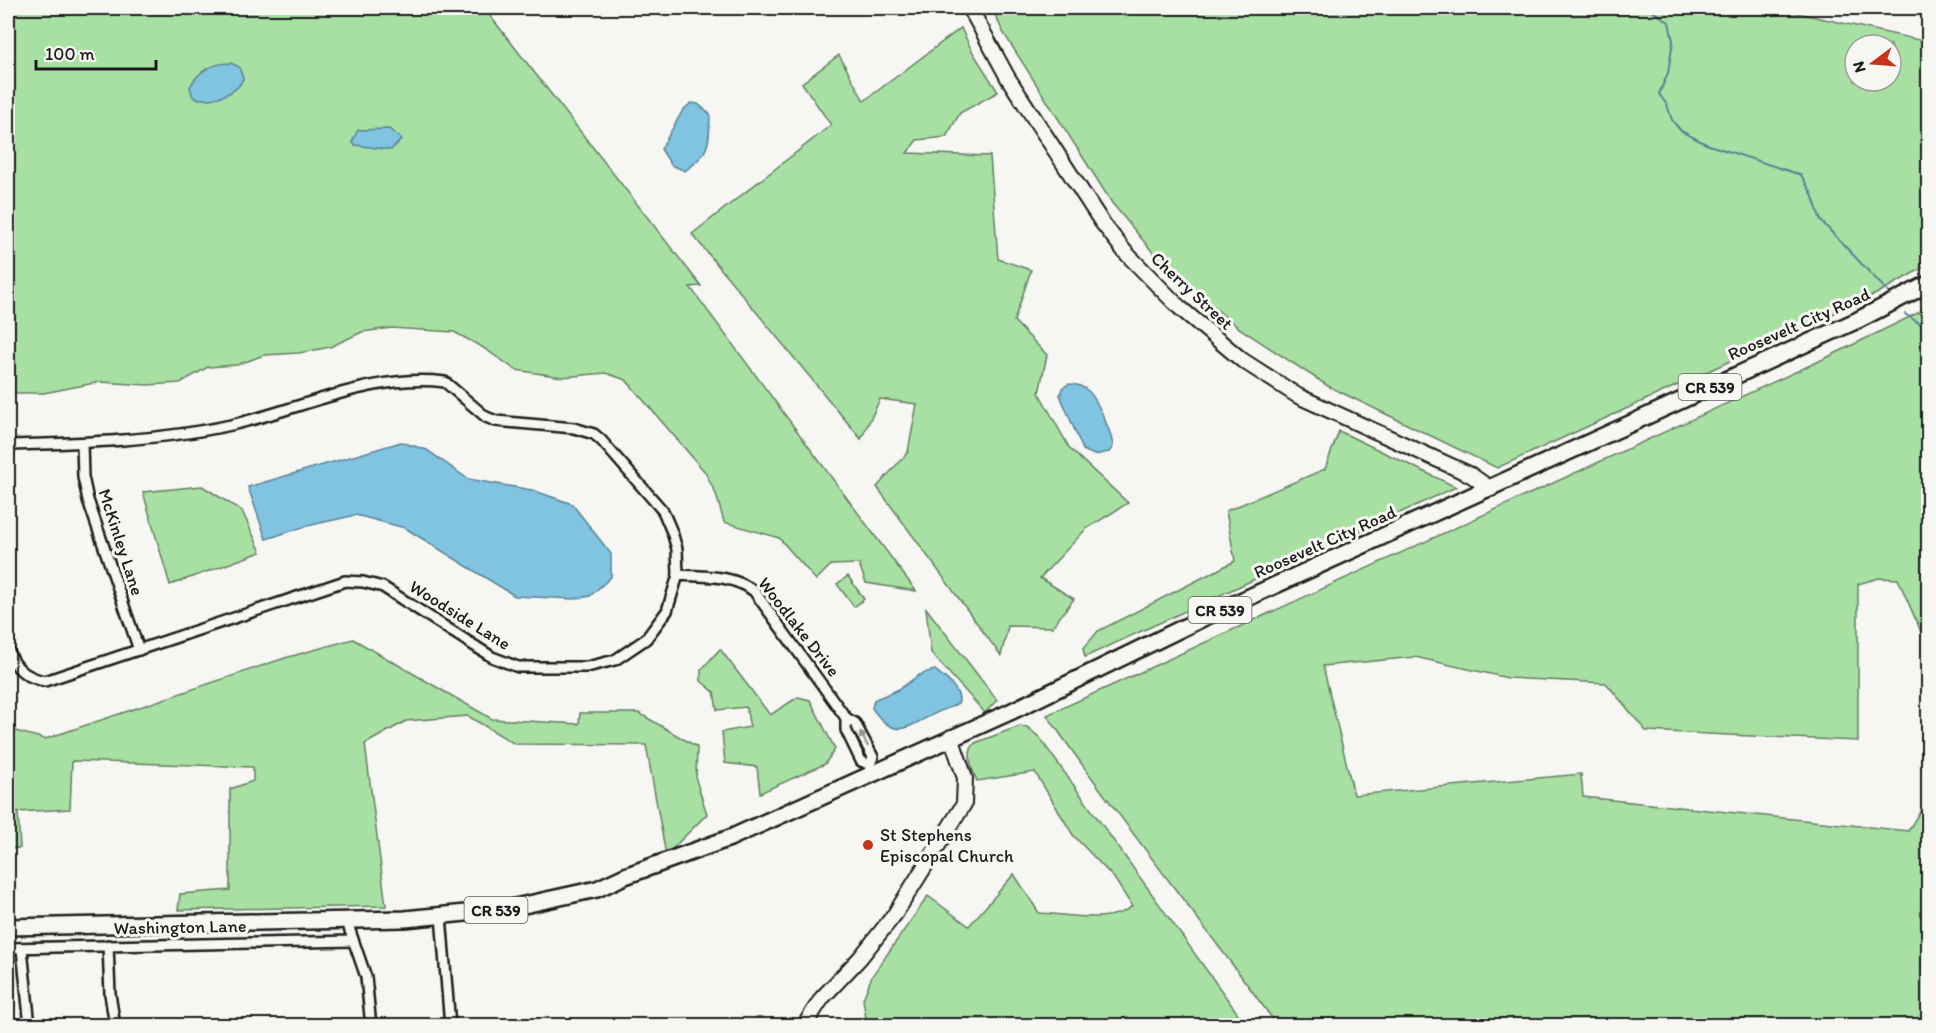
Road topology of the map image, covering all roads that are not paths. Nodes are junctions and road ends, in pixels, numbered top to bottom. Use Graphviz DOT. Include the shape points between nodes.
graph roads {
  1 [pos="970,8"];
  2 [pos="1929,284"];
  3 [pos="82,443"];
  4 [pos="8,445"];
  5 [pos="1491,489"];
  6 [pos="678,575"];
  7 [pos="8,649"];
  8 [pos="139,650"];
  9 [pos="951,736"];
  10 [pos="872,768"];
  11 [pos="441,916"];
  12 [pos="347,922"];
  13 [pos="8,927"];
  14 [pos="353,941"];
  15 [pos="108,945"];
  16 [pos="8,948"];
  17 [pos="22,949"];
  18 [pos="30,1026"];
  19 [pos="115,1026"];
  20 [pos="371,1026"];
  21 [pos="450,1026"];
  22 [pos="804,1026"];
  1 -- 5 [label="street, Cherry Street" via="1008,78 1101,221 1125,252 1179,307 1242,360 1298,396 1471,476"];
  2 -- 5 [label="main road, Roosevelt City Road / CR 539"];
  3 -- 4 [label="street, Woodside Lane"];
  3 -- 6 [label="street, Woodside Lane" via="230,425 370,384 445,382 496,421 574,428 594,434 663,511 677,549"];
  3 -- 8 [label="street, McKinley Lane" via="88,500"];
  5 -- 9 [label="main road, Roosevelt City Road / CR 539" via="1241,600 1010,712"];
  6 -- 8 [label="street, Woodside Lane" via="667,611 646,639 615,660 587,667 508,665 383,587 363,582 331,584"];
  6 -- 10 [label="street, Woodlake Drive" via="729,578 754,591 846,718 855,723 873,757"];
  7 -- 8 [label="street, Woodside Lane" via="24,675 45,681"];
  9 -- 10 [label="main road, CR 539"];
  9 -- 22 [label="street" via="965,778 964,804 895,914 822,998"];
  10 -- 11 [label="main road, CR 539" via="730,838 597,889 524,906"];
  11 -- 12 [label="main road, CR 539"];
  11 -- 21 [label="street"];
  12 -- 13 [label="main road, CR 539"];
  12 -- 14 [label="street"];
  14 -- 15 [label="street, Washington Lane"];
  14 -- 20 [label="street" via="368,986"];
  15 -- 17 [label="street, Washington Lane"];
  15 -- 19 [label="street"];
  16 -- 17 [label="street, Washington Lane"];
  17 -- 18 [label="street"];
}
